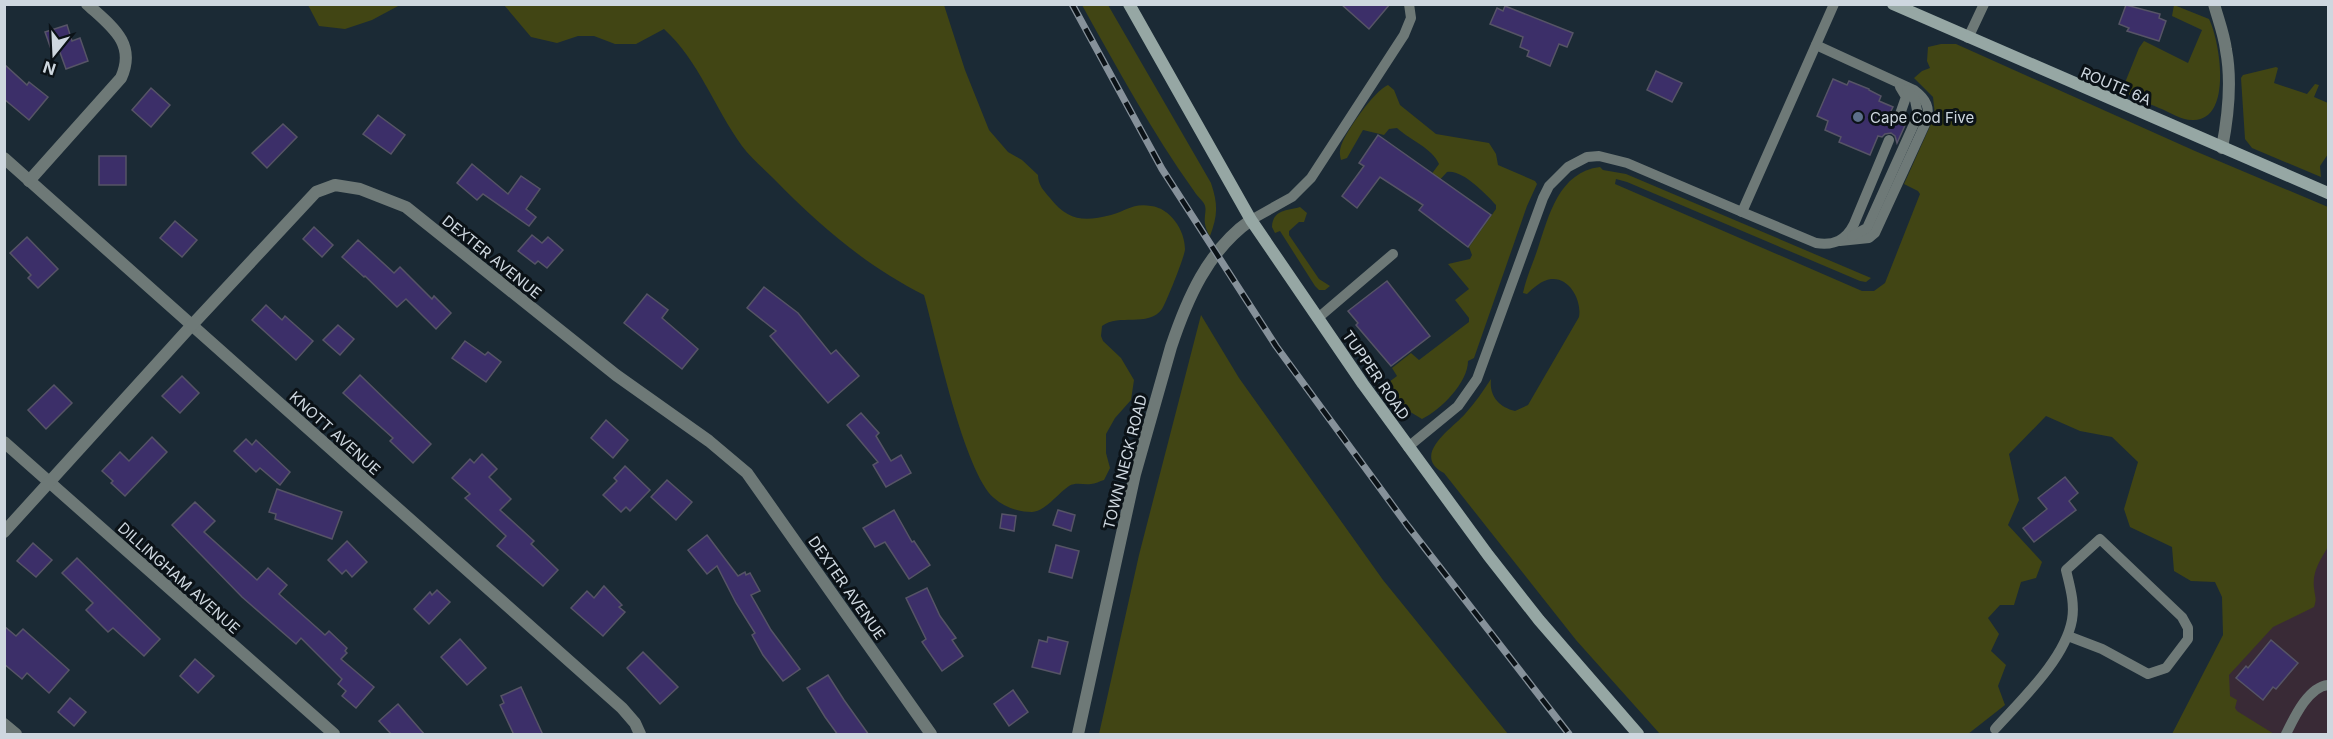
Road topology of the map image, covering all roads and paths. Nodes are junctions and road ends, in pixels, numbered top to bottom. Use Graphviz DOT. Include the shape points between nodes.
graph roads {
  1 [pos="87,4"];
  2 [pos="1129,4"];
  3 [pos="1409,4"];
  4 [pos="1834,4"];
  5 [pos="1893,4"];
  6 [pos="1984,4"];
  7 [pos="2214,4"];
  8 [pos="1968,38"];
  9 [pos="1816,45"];
  10 [pos="1894,80"];
  11 [pos="1899,117"];
  12 [pos="1889,140"];
  13 [pos="2222,148"];
  14 [pos="4,158"];
  15 [pos="29,181"];
  16 [pos="2328,193"];
  17 [pos="1742,212"];
  18 [pos="1251,220"];
  19 [pos="1840,241"];
  20 [pos="1393,254"];
  21 [pos="1318,318"];
  22 [pos="192,325"];
  23 [pos="4,442"];
  24 [pos="1408,447"];
  25 [pos="51,483"];
  26 [pos="4,532"];
  27 [pos="2068,636"];
  28 [pos="2328,686"];
  29 [pos="4,724"];
  30 [pos="1995,729"];
  31 [pos="16,735"];
  32 [pos="334,735"];
  33 [pos="640,735"];
  34 [pos="932,735"];
  35 [pos="1078,735"];
  36 [pos="1638,735"];
  37 [pos="2286,735"];
  1 -- 15 [label="street" via="122,40 127,66 121,78"];
  2 -- 18 [label="main road, TUPPER ROAD"];
  3 -- 18 [label="lane" via="1411,18 1404,35 1311,178 1292,197"];
  4 -- 9 [label="lane"];
  5 -- 8 [label="main road, ROUTE 6A"];
  6 -- 8 [label="lane"];
  7 -- 13 [label="street" via="2228,67"];
  8 -- 13 [label="main road, ROUTE 6A"];
  9 -- 10 [label="lane"];
  9 -- 17 [label="lane"];
  10 -- 11 [label="lane" via="1906,97"];
  10 -- 19 [label="lane" via="1926,101 1926,122 1875,233 1869,238"];
  12 -- 19 [label="lane" via="1854,224"];
  13 -- 16 [label="main road, ROUTE 6A"];
  14 -- 15 [label="street, KNOTT AVENUE"];
  15 -- 22 [label="street, KNOTT AVENUE"];
  17 -- 19 [label="lane" via="1816,243"];
  17 -- 24 [label="lane" via="1612,158 1593,156 1577,161 1555,179 1543,198 1478,379 1458,406"];
  18 -- 21 [label="main road, TUPPER ROAD"];
  18 -- 35 [label="street, TOWN NECK ROAD" via="1216,252 1178,327 1135,474"];
  20 -- 21 [label="lane"];
  21 -- 24 [label="main road, TUPPER ROAD"];
  22 -- 25 [label="street, DEXTER AVENUE"];
  22 -- 33 [label="street, KNOTT AVENUE" via="622,708"];
  22 -- 34 [label="street, DEXTER AVENUE" via="316,192 334,185 360,189 406,207 616,375 710,441 747,473"];
  23 -- 25 [label="street, DILLINGHAM AVENUE"];
  24 -- 36 [label="main road, TUPPER ROAD" via="1539,621"];
  25 -- 26 [label="street, DEXTER AVENUE"];
  25 -- 32 [label="street, DILLINGHAM AVENUE"];
  27 -- 27 [label="lane" via="2148,674 2166,668 2188,639 2188,628 2182,617 2100,539 2066,570 2073,605"];
  27 -- 30 [label="lane" via="2053,661"];
  28 -- 37 [label="lane" via="2311,695"];
  29 -- 31 [label="street"];
}
